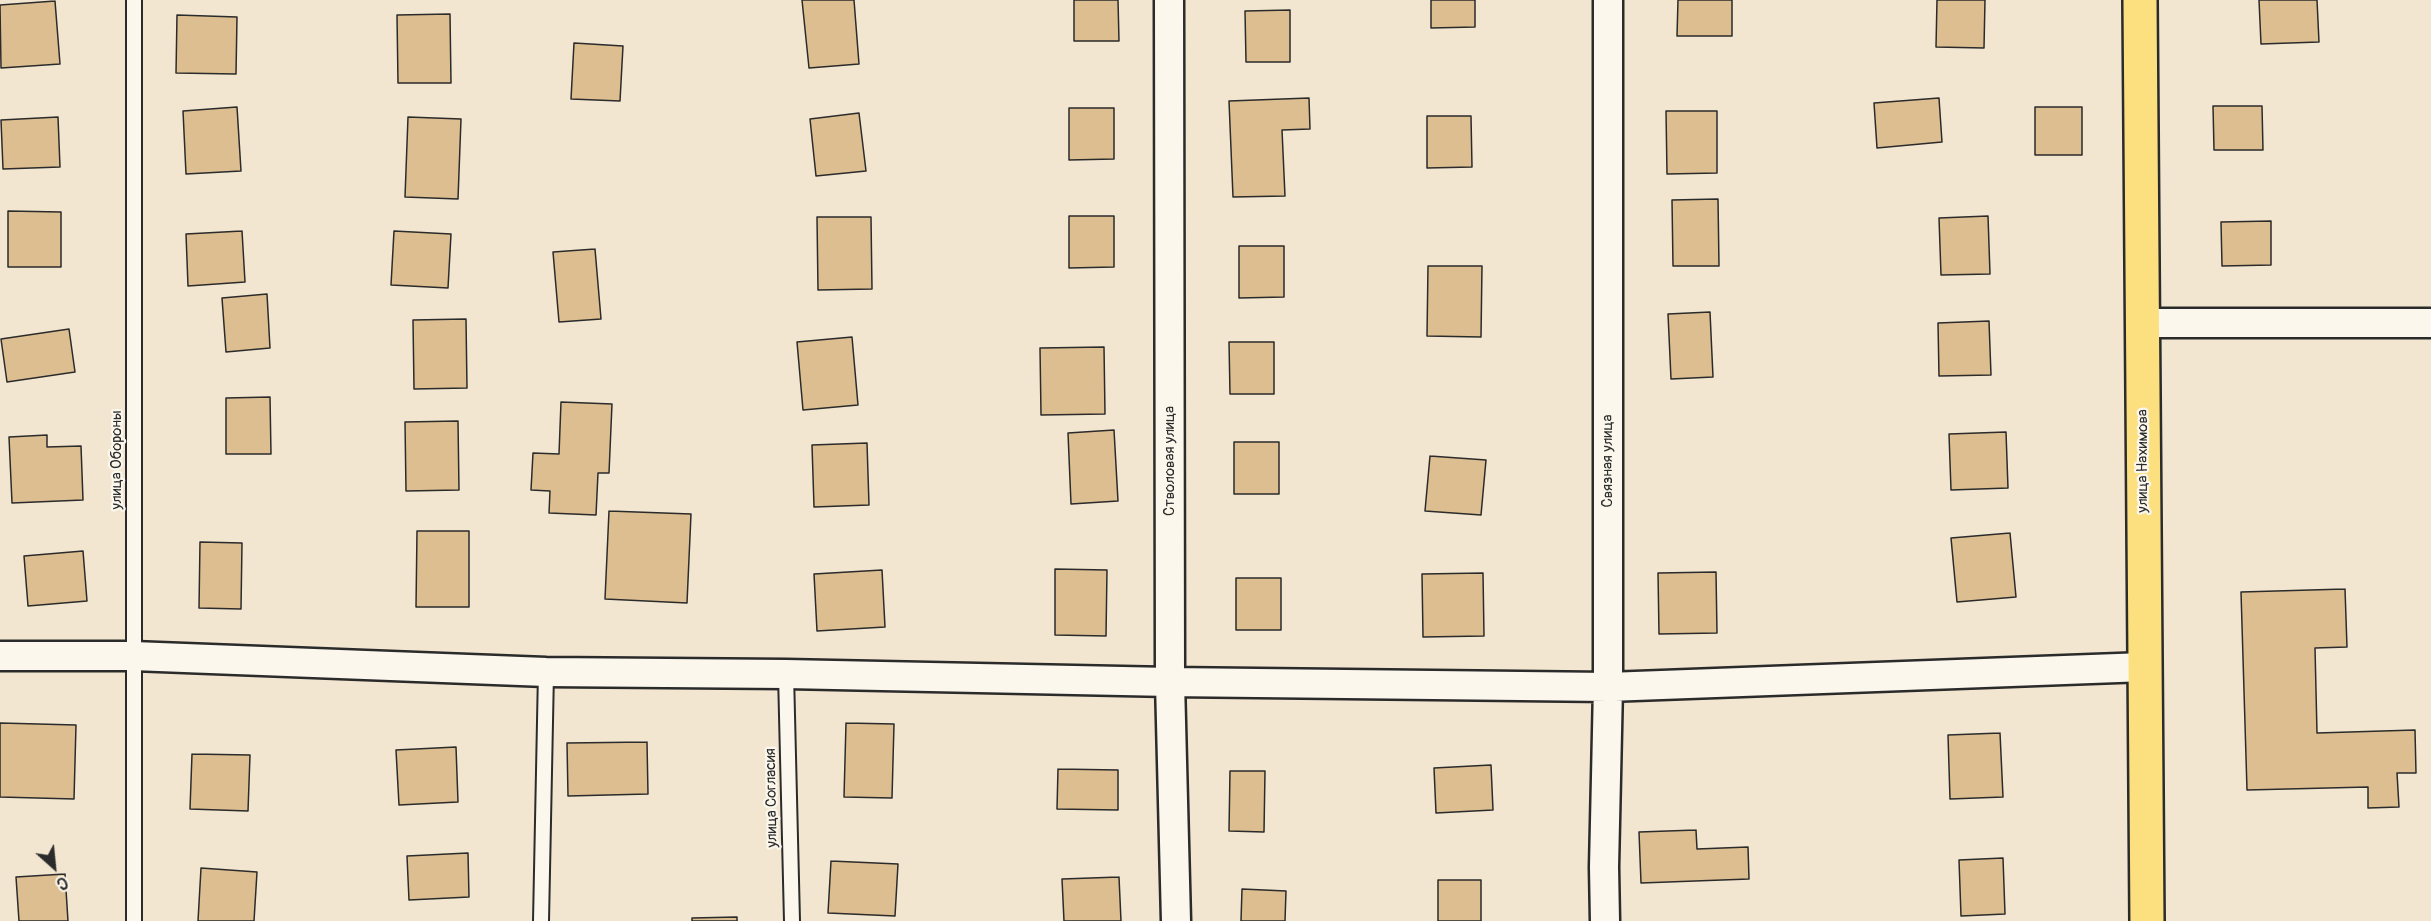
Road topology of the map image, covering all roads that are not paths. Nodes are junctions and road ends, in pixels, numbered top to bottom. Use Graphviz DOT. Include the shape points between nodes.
graph roads {
  1 [pos="134,0"];
  2 [pos="1169,0"];
  3 [pos="1608,0"];
  4 [pos="2140,0"];
  5 [pos="2142,323"];
  6 [pos="2431,323"];
  7 [pos="0,656"];
  8 [pos="134,656"];
  9 [pos="2145,667"];
  10 [pos="546,672"];
  11 [pos="786,674"];
  12 [pos="1170,682"];
  13 [pos="1608,687"];
  14 [pos="134,921"];
  15 [pos="541,921"];
  16 [pos="792,921"];
  17 [pos="1176,921"];
  18 [pos="1605,921"];
  19 [pos="2147,921"];
  1 -- 8 [label="lane, улица Обороны"];
  2 -- 12 [label="street, Стволовая улица"];
  3 -- 13 [label="street, Связная улица"];
  4 -- 5 [label="main road, улица Нахимова"];
  5 -- 6 [label="street"];
  5 -- 9 [label="main road, улица Нахимова"];
  7 -- 8 [label="street"];
  8 -- 10 [label="street"];
  8 -- 14 [label="lane, улица Обороны"];
  9 -- 13 [label="street"];
  9 -- 19 [label="main road, улица Нахимова"];
  10 -- 11 [label="street"];
  10 -- 15 [label="lane"];
  11 -- 12 [label="street"];
  11 -- 16 [label="lane, улица Согласия"];
  12 -- 13 [label="street"];
  12 -- 17 [label="street, Стволовая улица"];
  13 -- 18 [label="street, Связная улица"];
}
